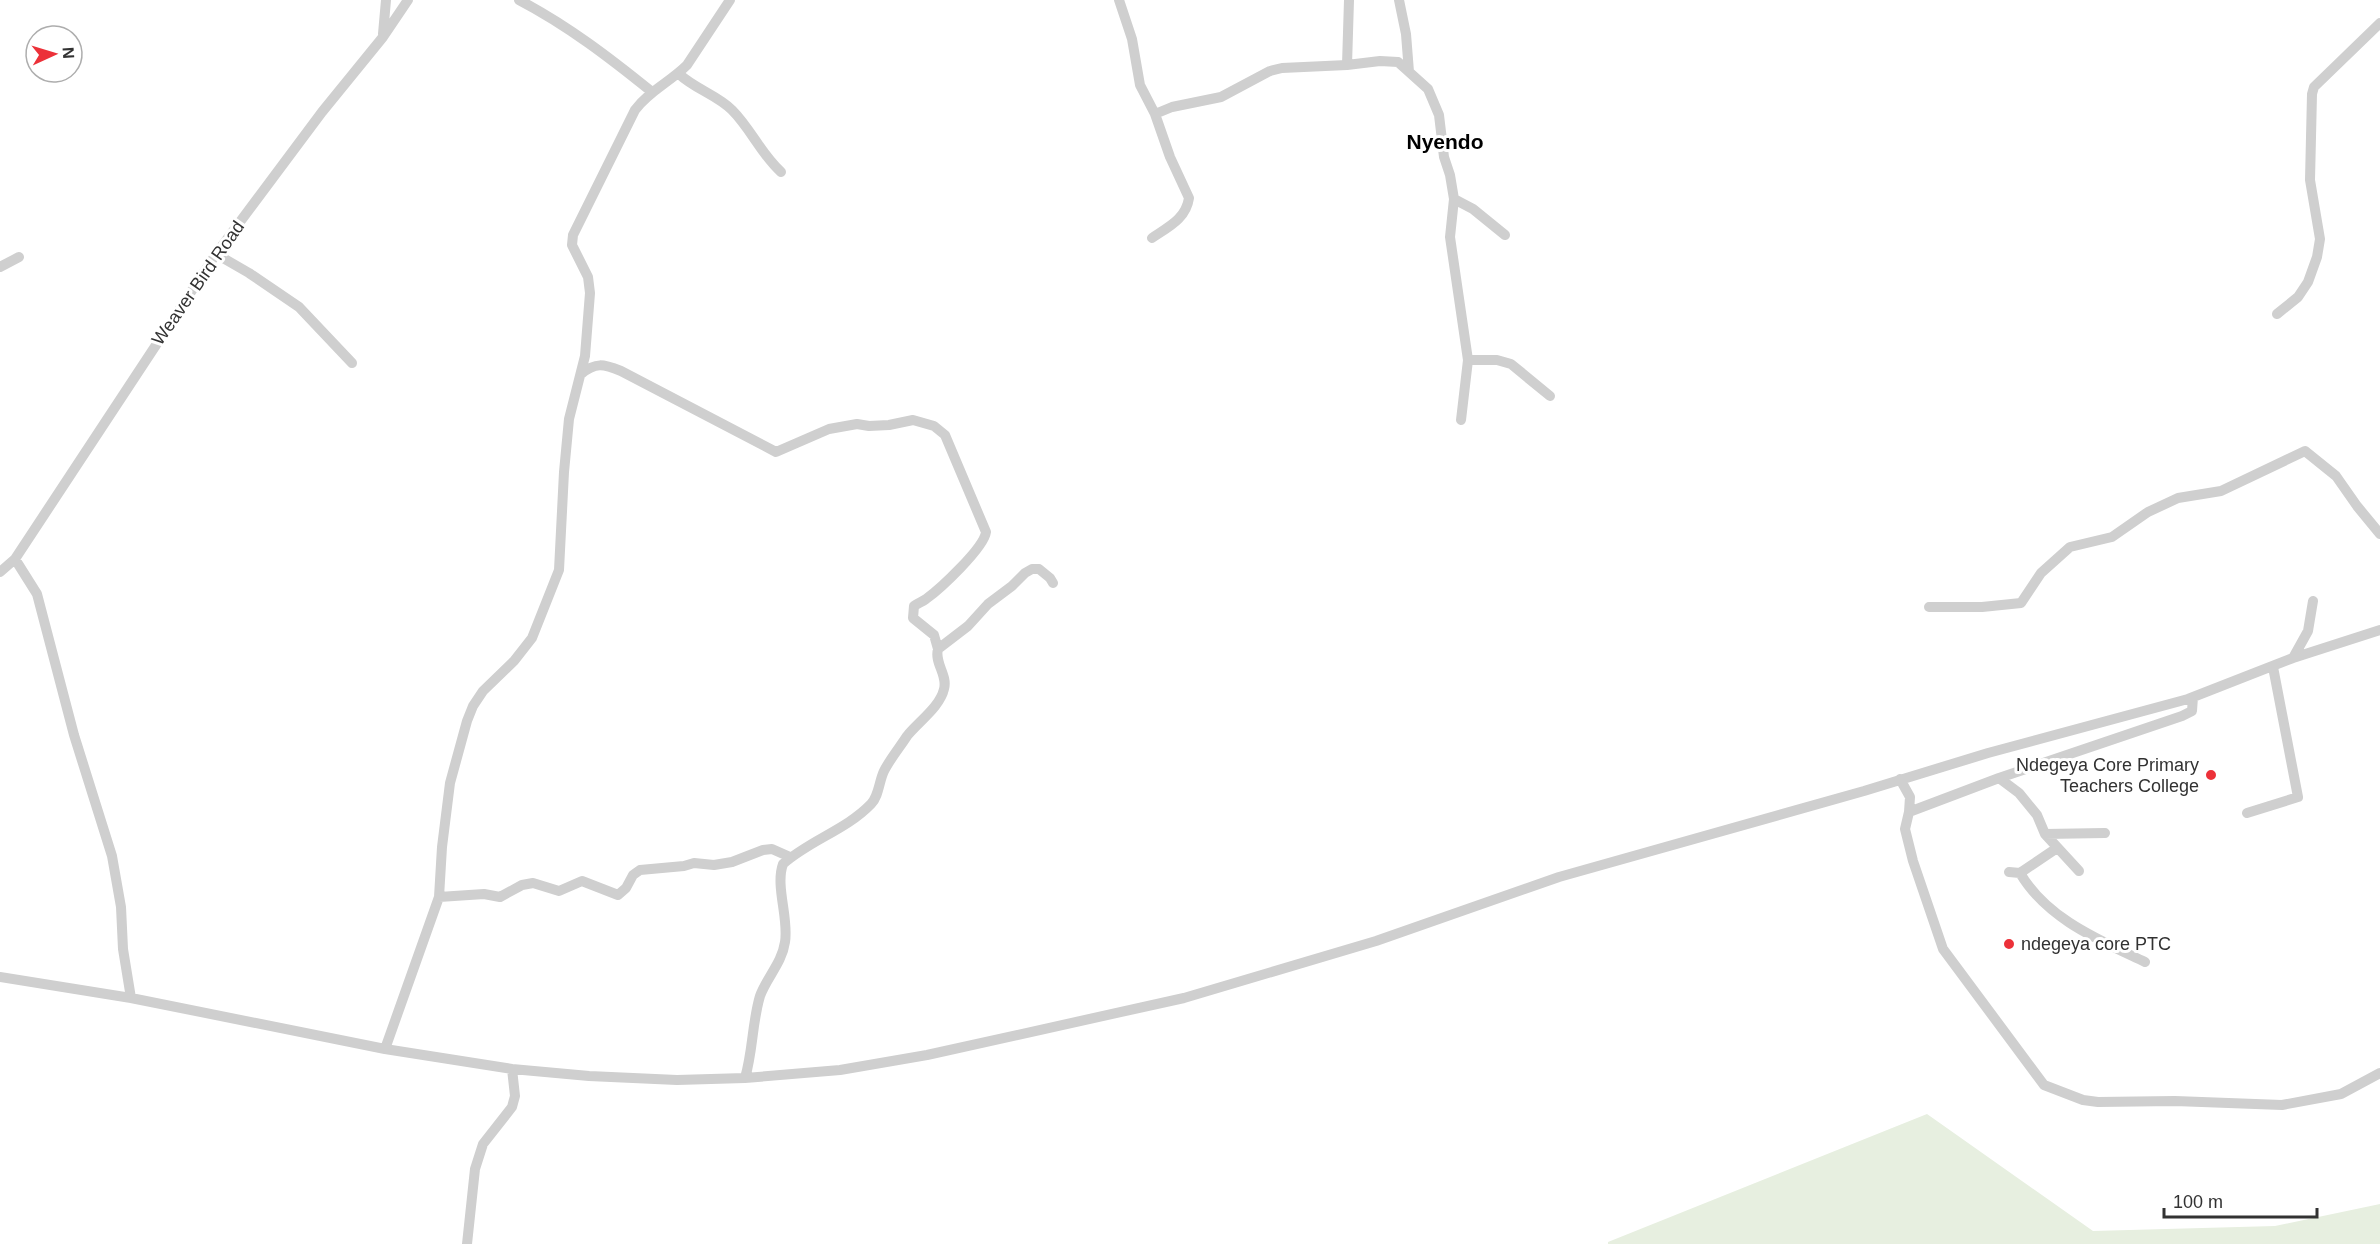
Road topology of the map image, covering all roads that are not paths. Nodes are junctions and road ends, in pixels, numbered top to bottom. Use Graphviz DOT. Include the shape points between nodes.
graph roads {
  1 [pos="386,0"];
  2 [pos="408,0"];
  3 [pos="519,0"];
  4 [pos="730,0"];
  5 [pos="1119,0"];
  6 [pos="1349,0"];
  7 [pos="1399,0"];
  8 [pos="534,4"];
  9 [pos="2380,23"];
  10 [pos="383,37"];
  11 [pos="1347,65"];
  12 [pos="1410,72"];
  13 [pos="679,74"];
  14 [pos="652,92"];
  15 [pos="1155,114"];
  16 [pos="781,172"];
  17 [pos="1454,199"];
  18 [pos="1504,234"];
  19 [pos="1152,238"];
  20 [pos="216,254"];
  21 [pos="19,257"];
  22 [pos="0,267"];
  23 [pos="2277,314"];
  24 [pos="1468,360"];
  25 [pos="352,363"];
  26 [pos="580,375"];
  27 [pos="1550,396"];
  28 [pos="1461,420"];
  29 [pos="2380,534"];
  30 [pos="15,559"];
  31 [pos="0,573"];
  32 [pos="1053,583"];
  33 [pos="2313,601"];
  34 [pos="1929,607"];
  35 [pos="2380,630"];
  36 [pos="938,649"];
  37 [pos="2293,658"];
  38 [pos="2273,667"];
  39 [pos="2193,697"];
  40 [pos="2000,778"];
  41 [pos="1900,779"];
  42 [pos="1909,812"];
  43 [pos="2247,813"];
  44 [pos="2105,833"];
  45 [pos="2045,834"];
  46 [pos="2057,848"];
  47 [pos="790,858"];
  48 [pos="2079,872"];
  49 [pos="439,897"];
  50 [pos="2145,962"];
  51 [pos="0,977"];
  52 [pos="131,998"];
  53 [pos="385,1049"];
  54 [pos="512,1069"];
  55 [pos="2380,1073"];
  56 [pos="745,1078"];
  57 [pos="467,1244"];
  1 -- 10 [label="street"];
  2 -- 10 [label="street, Weaver Bird Road"];
  3 -- 8 [label="street"];
  4 -- 13 [label="street"];
  5 -- 15 [label="street" via="1132,39 1140,85"];
  6 -- 11 [label="street"];
  7 -- 12 [label="street"];
  8 -- 14 [label="street"];
  9 -- 23 [label="street" via="2314,87 2310,180 2320,239 2308,282 2298,297"];
  10 -- 20 [label="street, Weaver Bird Road"];
  11 -- 12 [label="street" via="1393,61"];
  11 -- 15 [label="street" via="1270,71 1221,96"];
  12 -- 17 [label="street" via="1435,101"];
  13 -- 14 [label="street"];
  13 -- 16 [label="street" via="729,108"];
  14 -- 26 [label="street" via="635,110 573,235 572,246 588,277 590,293"];
  15 -- 19 [label="street" via="1189,198 1184,214"];
  17 -- 18 [label="street"];
  17 -- 24 [label="street" via="1450,237"];
  20 -- 25 [label="street" via="299,308"];
  20 -- 30 [label="street, Weaver Bird Road"];
  21 -- 22 [label="street"];
  24 -- 27 [label="street" via="1511,364"];
  24 -- 28 [label="street"];
  26 -- 36 [label="street" via="601,364 621,371 776,452 829,429 857,424 879,426 919,420 941,430 986,532 978,550 927,599 914,606 913,618 934,636"];
  26 -- 49 [label="street" via="569,419 559,570 532,638 483,691 467,721 450,783"];
  29 -- 34 [label="street" via="2336,476 2305,452 2221,491 2178,498 2148,512 2112,537 2070,547 2041,573 2021,603"];
  30 -- 31 [label="street, Weaver Bird Road"];
  30 -- 52 [label="street" via="37,594 74,735 112,856"];
  32 -- 36 [label="street" via="1039,569 1025,573"];
  33 -- 37 [label="street" via="2308,631"];
  35 -- 37 [label="street"];
  36 -- 47 [label="street" via="945,682 942,695 884,771 873,803 850,822"];
  37 -- 38 [label="street"];
  38 -- 39 [label="street"];
  38 -- 43 [label="street" via="2298,797"];
  39 -- 40 [label="street" via="2192,711 2182,716"];
  39 -- 41 [label="street"];
  40 -- 42 [label="street"];
  40 -- 45 [label="street" via="2037,815"];
  41 -- 42 [label="street" via="1910,797"];
  41 -- 56 [label="street" via="1560,877 1376,941 1184,998 927,1055 840,1070"];
  42 -- 55 [label="street" via="1905,829 1942,949 2044,1085 2098,1102 2282,1105 2341,1094"];
  44 -- 45 [label="street"];
  45 -- 46 [label="street"];
  46 -- 48 [label="street"];
  46 -- 50 [label="street" via="2015,873 2079,931"];
  47 -- 49 [label="street" via="772,849 723,864 694,863 640,870 618,895 582,882 559,891 533,883 500,897"];
  47 -- 56 [label="street" via="781,869 786,926 783,952 765,983 757,1009"];
  49 -- 53 [label="street"];
  51 -- 52 [label="street"];
  52 -- 53 [label="street"];
  53 -- 54 [label="street"];
  54 -- 56 [label="street" via="652,1080"];
  54 -- 57 [label="street" via="512,1107 486,1139 477,1162"];
}
